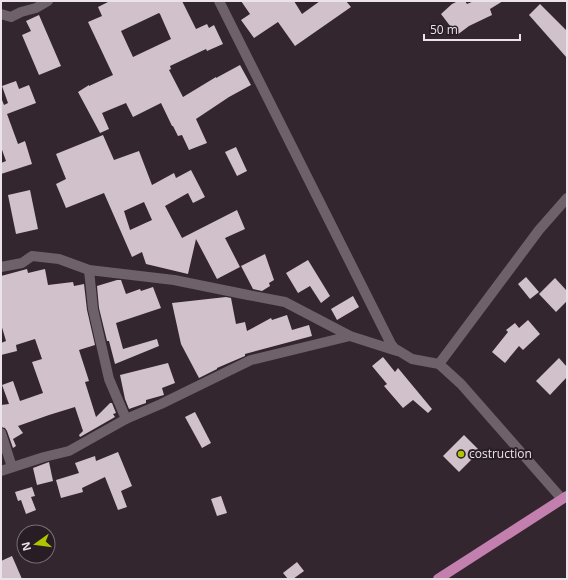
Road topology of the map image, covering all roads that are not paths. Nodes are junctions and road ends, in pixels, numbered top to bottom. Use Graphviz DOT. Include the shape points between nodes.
graph roads {
  1 [pos="48,1"];
  2 [pos="219,1"];
  3 [pos="1,14"];
  4 [pos="567,198"];
  5 [pos="1,267"];
  6 [pos="89,270"];
  7 [pos="350,336"];
  8 [pos="404,354"];
  9 [pos="439,364"];
  10 [pos="126,419"];
  11 [pos="1,433"];
  12 [pos="12,467"];
  13 [pos="1,471"];
  14 [pos="565,498"];
  15 [pos="438,579"];
  1 -- 3 [label="street" via="11,17"];
  2 -- 8 [label="street" via="391,344"];
  4 -- 9 [label="street" via="538,230"];
  5 -- 6 [label="street" via="22,263 32,256 59,259"];
  6 -- 7 [label="street" via="174,280 285,302"];
  6 -- 10 [label="street" via="93,308 109,379"];
  7 -- 8 [label="street"];
  7 -- 10 [label="street" via="251,360"];
  8 -- 9 [label="street" via="412,359"];
  9 -- 14 [label="street" via="461,384"];
  10 -- 12 [label="street" via="69,451"];
  11 -- 12 [label="street"];
  12 -- 13 [label="street"];
  14 -- 15 [label="main road"];
}
